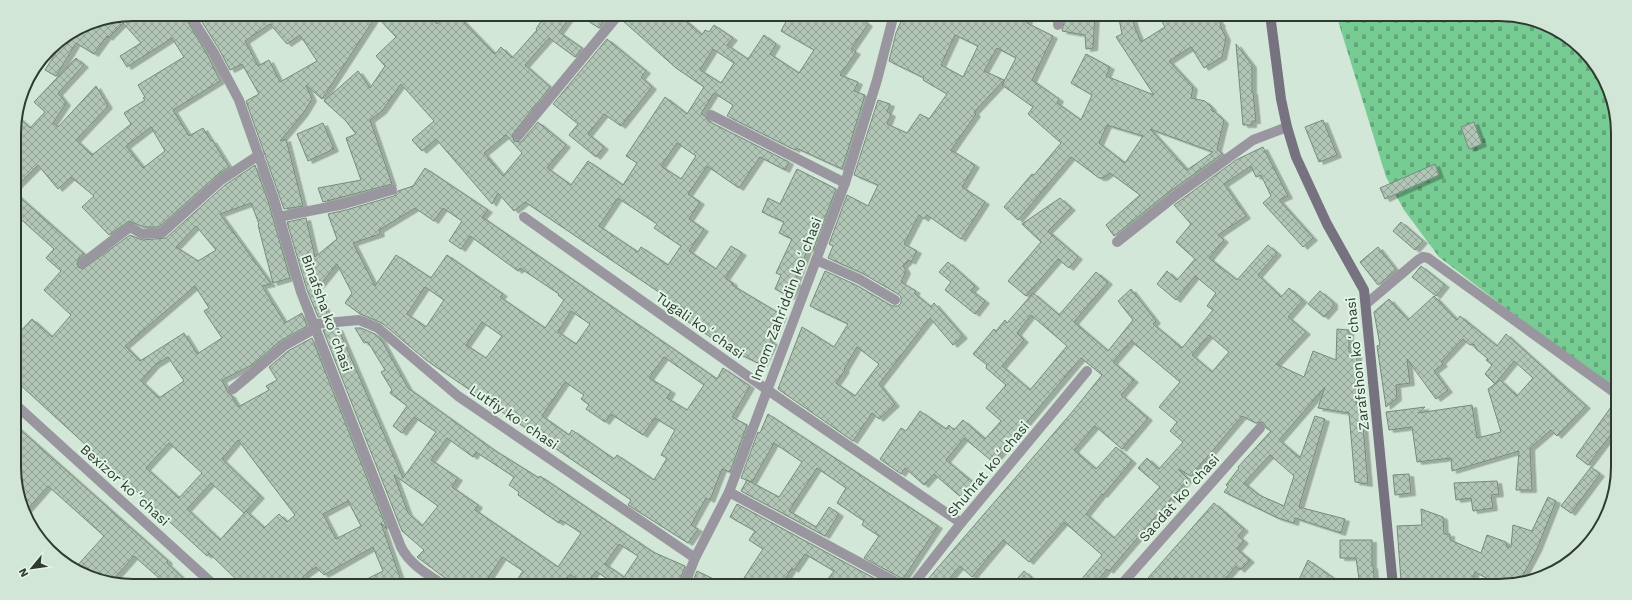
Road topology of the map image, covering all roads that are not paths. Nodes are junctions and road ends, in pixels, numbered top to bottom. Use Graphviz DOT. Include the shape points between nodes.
graph roads {
  1 [pos="193,21"];
  2 [pos="614,21"];
  3 [pos="892,21"];
  4 [pos="1058,21"];
  5 [pos="1271,21"];
  6 [pos="1058,25"];
  7 [pos="711,115"];
  8 [pos="1287,126"];
  9 [pos="518,136"];
  10 [pos="258,155"];
  11 [pos="845,182"];
  12 [pos="392,190"];
  13 [pos="279,217"];
  14 [pos="524,217"];
  15 [pos="1117,242"];
  16 [pos="816,260"];
  17 [pos="83,263"];
  18 [pos="895,300"];
  19 [pos="1366,304"];
  20 [pos="315,326"];
  21 [pos="1087,371"];
  22 [pos="233,389"];
  23 [pos="766,389"];
  24 [pos="1611,390"];
  25 [pos="21,410"];
  26 [pos="1260,428"];
  27 [pos="729,492"];
  28 [pos="961,523"];
  29 [pos="695,558"];
  30 [pos="207,579"];
  31 [pos="435,579"];
  32 [pos="687,579"];
  33 [pos="890,579"];
  34 [pos="917,579"];
  35 [pos="1126,579"];
  36 [pos="1392,579"];
  1 -- 10 [label="street, Binafsha koʻchasi" via="239,100"];
  2 -- 9 [label="street"];
  3 -- 11 [label="street, Imom Zahriddin koʻchasi" via="877,80"];
  4 -- 6 [label="street"];
  5 -- 8 [label="main road, Zarafshon koʻchasi"];
  7 -- 11 [label="street"];
  8 -- 15 [label="street" via="1253,140"];
  8 -- 19 [label="main road, Zarafshon koʻchasi" via="1296,157 1327,224 1364,290"];
  10 -- 13 [label="street, Binafsha koʻchasi"];
  10 -- 17 [label="street" via="221,180 162,233 142,234 130,227"];
  11 -- 16 [label="street, Imom Zahriddin koʻchasi"];
  12 -- 13 [label="street" via="344,204"];
  13 -- 20 [label="street, Binafsha koʻchasi" via="301,292"];
  14 -- 23 [label="street, Tugali koʻchasi"];
  16 -- 18 [label="street" via="860,279"];
  16 -- 23 [label="street, Imom Zahriddin koʻchasi"];
  19 -- 24 [label="street" via="1418,260 1428,258"];
  19 -- 36 [label="main road, Zarafshon koʻchasi"];
  20 -- 22 [label="street" via="284,346"];
  20 -- 29 [label="street, Lutfiy koʻchasi" via="359,320 378,328 458,396"];
  20 -- 31 [label="street, Binafsha koʻchasi" via="405,556"];
  21 -- 28 [label="street, Shuhrat koʻchasi"];
  23 -- 27 [label="street, Imom Zahriddin koʻchasi"];
  23 -- 28 [label="street, Tugali koʻchasi"];
  25 -- 30 [label="street, Bexizor koʻchasi"];
  26 -- 35 [label="street, Saodat koʻchasi"];
  27 -- 29 [label="street, Imom Zahriddin koʻchasi"];
  27 -- 33 [label="street"];
  28 -- 34 [label="street, Shuhrat koʻchasi"];
  29 -- 32 [label="street, Imom Zahriddin koʻchasi"];
}
